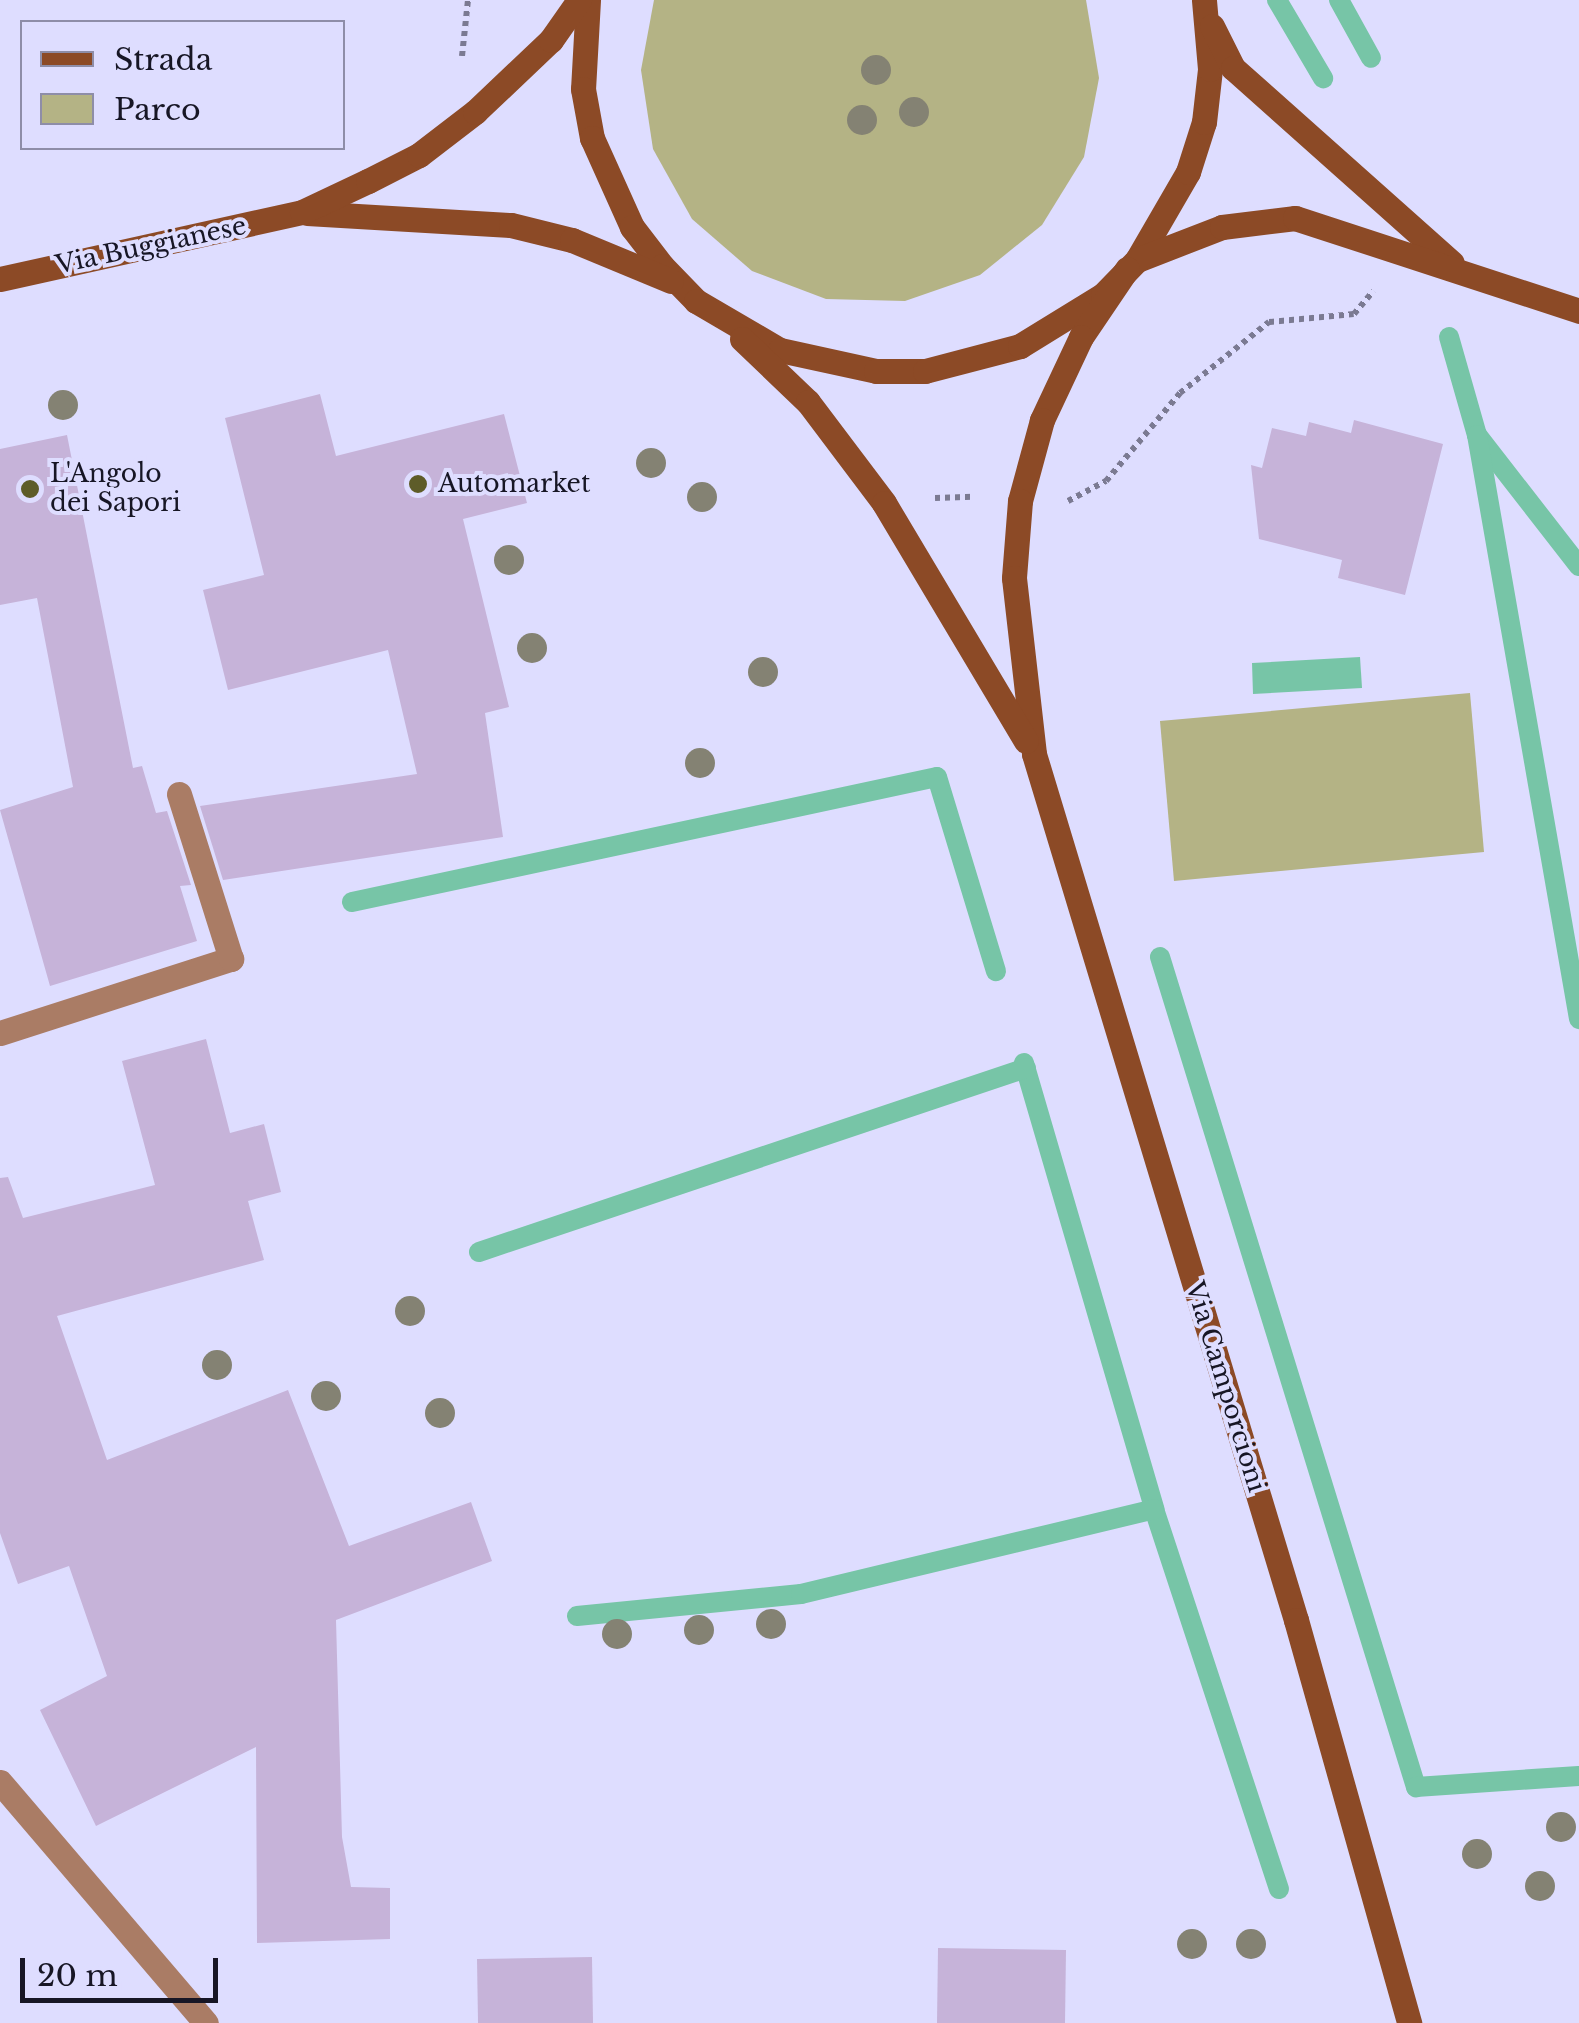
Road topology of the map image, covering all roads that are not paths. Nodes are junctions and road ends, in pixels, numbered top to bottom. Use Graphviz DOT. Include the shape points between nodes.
graph roads {
  1 [pos="578,0"];
  2 [pos="588,0"];
  3 [pos="1206,9"];
  4 [pos="302,212"];
  5 [pos="1132,265"];
  6 [pos="1456,266"];
  7 [pos="0,279"];
  8 [pos="682,286"];
  9 [pos="1579,311"];
  10 [pos="721,318"];
  11 [pos="1034,754"];
  12 [pos="179,794"];
  13 [pos="0,1033"];
  14 [pos="0,1782"];
  15 [pos="200,2022"];
  16 [pos="1409,2023"];
  1 -- 4 [label="main road" via="551,40 450,133"];
  2 -- 8 [label="main road" via="583,89 592,138 632,227"];
  3 -- 5 [label="main road" via="1204,122 1188,172"];
  3 -- 6 [label="main road" via="1233,68"];
  4 -- 7 [label="main road, Via Buggianese"];
  4 -- 8 [label="main road" via="510,225 587,246"];
  5 -- 6 [label="main road" via="1183,238 1260,219 1295,218"];
  5 -- 10 [label="main road" via="1062,324 1020,346 924,371 828,364 780,350"];
  5 -- 11 [label="main road" via="1081,337 1042,420 1020,501 1014,578"];
  6 -- 9 [label="main road"];
  8 -- 10 [label="main road"];
  10 -- 11 [label="main road" via="808,402 884,502"];
  11 -- 16 [label="main road, Via Camporcioni" via="1296,1620"];
  12 -- 13 [label="street" via="231,959"];
  14 -- 15 [label="street"];
}
